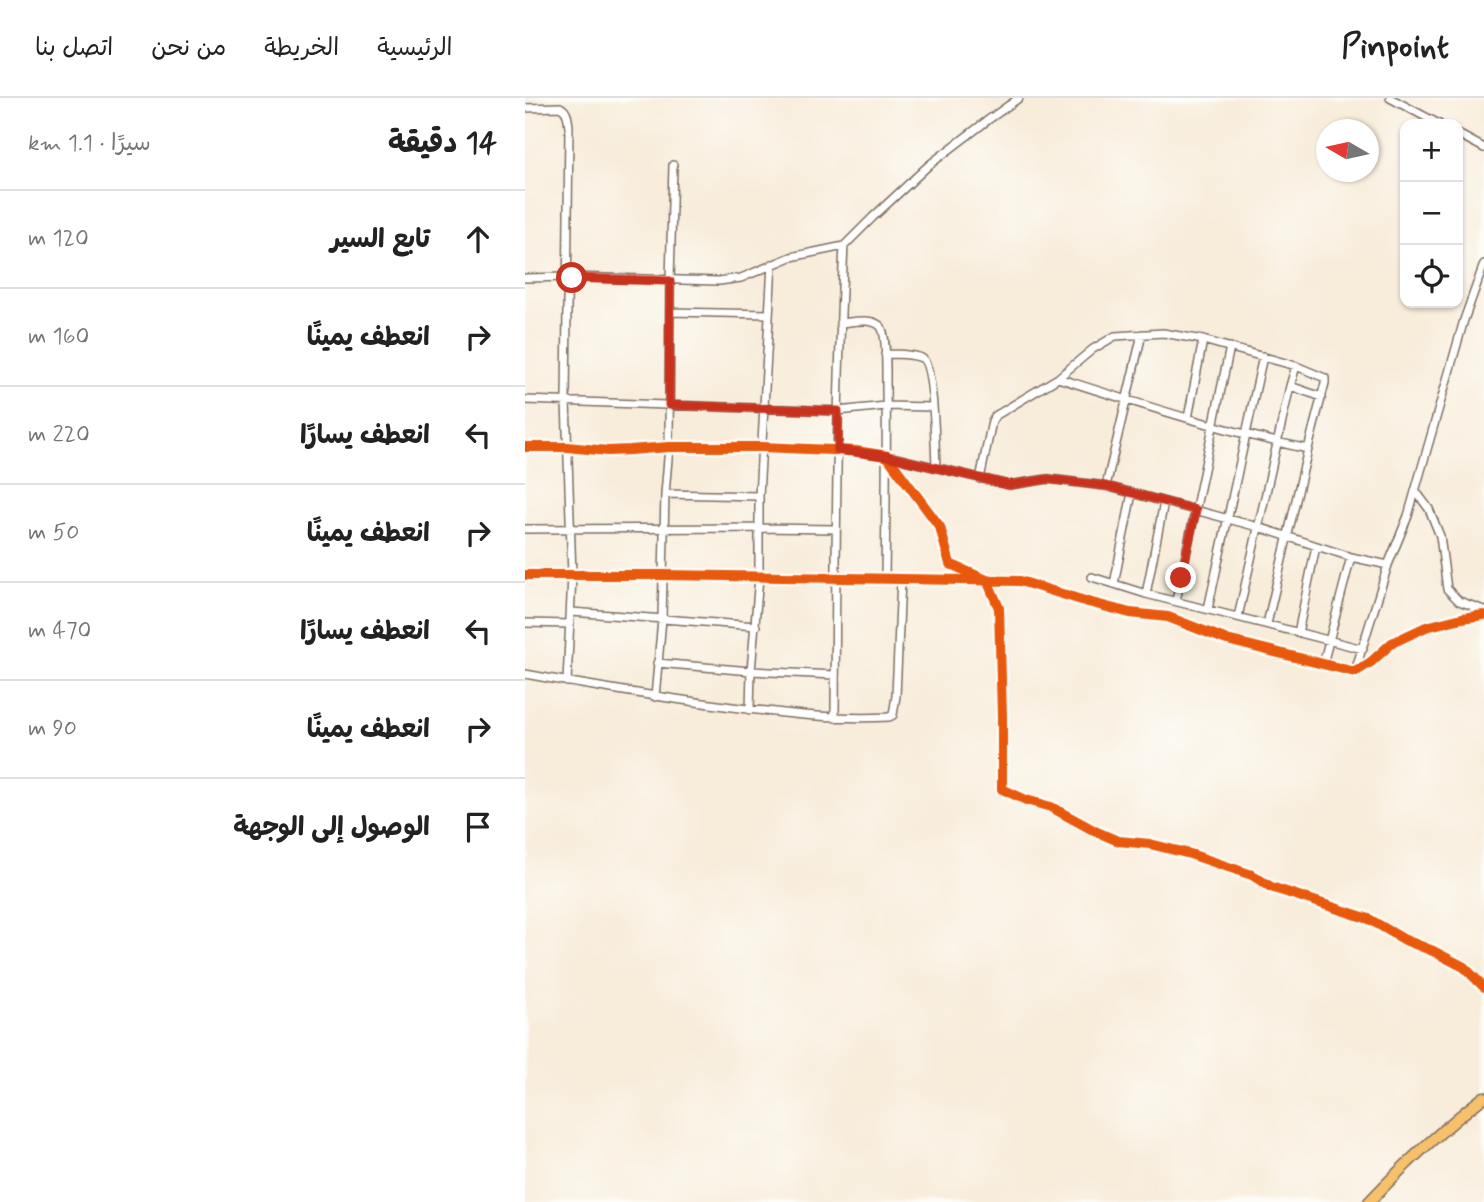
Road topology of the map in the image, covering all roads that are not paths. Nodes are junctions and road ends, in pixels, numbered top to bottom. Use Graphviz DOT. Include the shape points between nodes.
graph roads {
  1 [pos="1019,98"];
  2 [pos="1390,98"];
  3 [pos="1414,98"];
  4 [pos="1407,107"];
  5 [pos="525,108"];
  6 [pos="1430,119"];
  7 [pos="1463,137"];
  8 [pos="1484,148"];
  9 [pos="674,165"];
  10 [pos="845,246"];
  11 [pos="772,264"];
  12 [pos="1484,264"];
  13 [pos="568,277"];
  14 [pos="525,278"];
  15 [pos="670,281"];
  16 [pos="670,312"];
  17 [pos="769,314"];
  18 [pos="840,323"];
  19 [pos="1142,334"];
  20 [pos="1203,340"];
  21 [pos="1230,347"];
  22 [pos="885,354"];
  23 [pos="1263,356"];
  24 [pos="1296,366"];
  25 [pos="1058,378"];
  26 [pos="1290,386"];
  27 [pos="1322,397"];
  28 [pos="525,400"];
  29 [pos="1127,400"];
  30 [pos="566,401"];
  31 [pos="669,405"];
  32 [pos="886,407"];
  33 [pos="932,407"];
  34 [pos="763,409"];
  35 [pos="838,411"];
  36 [pos="1188,418"];
  37 [pos="1214,425"];
  38 [pos="1246,434"];
  39 [pos="1277,442"];
  40 [pos="525,447"];
  41 [pos="567,447"];
  42 [pos="669,447"];
  43 [pos="761,447"];
  44 [pos="1308,449"];
  45 [pos="838,450"];
  46 [pos="887,456"];
  47 [pos="936,466"];
  48 [pos="980,479"];
  49 [pos="1106,486"];
  50 [pos="1415,490"];
  51 [pos="1132,493"];
  52 [pos="665,494"];
  53 [pos="759,496"];
  54 [pos="1164,502"];
  55 [pos="1196,510"];
  56 [pos="1227,519"];
  57 [pos="1258,527"];
  58 [pos="759,528"];
  59 [pos="525,529"];
  60 [pos="571,529"];
  61 [pos="664,529"];
  62 [pos="836,529"];
  63 [pos="1287,538"];
  64 [pos="1316,546"];
  65 [pos="1351,557"];
  66 [pos="1388,565"];
  67 [pos="525,575"];
  68 [pos="572,575"];
  69 [pos="663,575"];
  70 [pos="759,577"];
  71 [pos="835,577"];
  72 [pos="1092,577"];
  73 [pos="885,578"];
  74 [pos="901,579"];
  75 [pos="987,580"];
  76 [pos="1114,584"];
  77 [pos="1146,594"];
  78 [pos="1176,601"];
  79 [pos="1208,609"];
  80 [pos="1484,610"];
  81 [pos="571,612"];
  82 [pos="1484,615"];
  83 [pos="1238,617"];
  84 [pos="662,619"];
  85 [pos="525,623"];
  86 [pos="570,624"];
  87 [pos="1267,624"];
  88 [pos="756,626"];
  89 [pos="1297,632"];
  90 [pos="1328,640"];
  91 [pos="1363,649"];
  92 [pos="657,663"];
  93 [pos="1324,664"];
  94 [pos="751,671"];
  95 [pos="1355,672"];
  96 [pos="525,674"];
  97 [pos="835,675"];
  98 [pos="567,682"];
  99 [pos="655,697"];
  100 [pos="750,710"];
  101 [pos="835,718"];
  102 [pos="1484,987"];
  103 [pos="1484,1097"];
  104 [pos="1369,1202"];
  1 -- 10 [label="street" via="929,165"];
  2 -- 4 [label="street"];
  3 -- 4 [label="street"];
  4 -- 6 [label="street"];
  5 -- 13 [label="street" via="560,107 567,113"];
  7 -- 8 [label="street"];
  9 -- 15 [label="street"];
  10 -- 11 [label="street"];
  10 -- 18 [label="street"];
  11 -- 15 [label="street" via="741,278"];
  11 -- 17 [label="street"];
  12 -- 50 [label="street"];
  13 -- 14 [label="street"];
  13 -- 15 [label="street"];
  13 -- 30 [label="street"];
  15 -- 16 [label="street"];
  16 -- 17 [label="street"];
  16 -- 31 [label="street"];
  17 -- 34 [label="street"];
  18 -- 22 [label="street" via="879,324"];
  18 -- 35 [label="street"];
  19 -- 20 [label="street"];
  19 -- 25 [label="street" via="1115,336"];
  19 -- 29 [label="street"];
  20 -- 21 [label="street"];
  20 -- 36 [label="street"];
  21 -- 23 [label="street"];
  21 -- 37 [label="street"];
  22 -- 32 [label="street"];
  22 -- 33 [label="street" via="923,359 931,380"];
  23 -- 24 [label="street"];
  23 -- 38 [label="street"];
  24 -- 26 [label="street"];
  24 -- 27 [label="street" via="1325,378"];
  25 -- 29 [label="street"];
  25 -- 48 [label="street" via="995,416"];
  26 -- 27 [label="street"];
  26 -- 39 [label="street"];
  27 -- 44 [label="street"];
  28 -- 30 [label="street"];
  29 -- 36 [label="street"];
  29 -- 49 [label="street"];
  30 -- 31 [label="street"];
  30 -- 41 [label="street"];
  31 -- 34 [label="street"];
  31 -- 42 [label="street"];
  32 -- 33 [label="street"];
  32 -- 35 [label="street"];
  32 -- 46 [label="street"];
  33 -- 47 [label="street"];
  34 -- 35 [label="street"];
  34 -- 43 [label="street"];
  35 -- 45 [label="street"];
  36 -- 37 [label="street"];
  37 -- 38 [label="street"];
  37 -- 55 [label="street"];
  38 -- 39 [label="street"];
  38 -- 56 [label="street"];
  39 -- 44 [label="street"];
  39 -- 57 [label="street"];
  40 -- 41 [label="street"];
  41 -- 42 [label="street" via="608,451"];
  41 -- 60 [label="street"];
  42 -- 43 [label="street"];
  42 -- 52 [label="street"];
  43 -- 45 [label="street"];
  43 -- 53 [label="street"];
  44 -- 63 [label="street"];
  45 -- 46 [label="street"];
  45 -- 62 [label="street"];
  46 -- 47 [label="street"];
  46 -- 73 [label="street"];
  46 -- 75 [label="street" via="940,527 950,564"];
  47 -- 48 [label="street"];
  48 -- 49 [label="street" via="1009,485 1048,479"];
  49 -- 51 [label="street"];
  50 -- 66 [label="street"];
  50 -- 80 [label="street" via="1440,536 1447,589 1459,601"];
  51 -- 54 [label="street"];
  51 -- 76 [label="street"];
  52 -- 53 [label="street"];
  52 -- 61 [label="street"];
  53 -- 58 [label="street"];
  54 -- 55 [label="street"];
  54 -- 77 [label="street"];
  55 -- 56 [label="street"];
  55 -- 78 [label="street"];
  56 -- 57 [label="street"];
  56 -- 79 [label="street"];
  57 -- 63 [label="street"];
  57 -- 83 [label="street"];
  58 -- 61 [label="street"];
  58 -- 62 [label="street"];
  58 -- 70 [label="street"];
  59 -- 60 [label="street"];
  60 -- 61 [label="street"];
  60 -- 68 [label="street"];
  61 -- 69 [label="street"];
  62 -- 71 [label="street"];
  63 -- 64 [label="street"];
  63 -- 87 [label="street"];
  64 -- 65 [label="street"];
  64 -- 89 [label="street"];
  65 -- 66 [label="street"];
  65 -- 90 [label="street"];
  66 -- 91 [label="street"];
  67 -- 68 [label="street"];
  68 -- 69 [label="street"];
  68 -- 81 [label="street"];
  69 -- 70 [label="street"];
  69 -- 84 [label="street"];
  70 -- 71 [label="street"];
  70 -- 88 [label="street"];
  71 -- 73 [label="street"];
  71 -- 97 [label="street"];
  72 -- 76 [label="street"];
  73 -- 74 [label="street"];
  74 -- 75 [label="street"];
  74 -- 101 [label="street" via="893,715"];
  75 -- 93 [label="street" via="1020,581 1130,613 1168,617 1227,640"];
  75 -- 102 [label="street" via="1000,619 1002,789 1051,807 1118,841 1190,854 1369,919 1464,967"];
  76 -- 77 [label="street"];
  77 -- 78 [label="street"];
  78 -- 79 [label="street"];
  79 -- 83 [label="street"];
  81 -- 84 [label="street"];
  81 -- 86 [label="street"];
  82 -- 95 [label="street" via="1426,627 1392,643"];
  83 -- 87 [label="street"];
  84 -- 88 [label="street"];
  84 -- 92 [label="street"];
  85 -- 86 [label="street"];
  86 -- 98 [label="street"];
  87 -- 89 [label="street"];
  88 -- 94 [label="street"];
  89 -- 90 [label="street"];
  90 -- 91 [label="street"];
  90 -- 93 [label="street"];
  91 -- 95 [label="street"];
  92 -- 94 [label="street"];
  92 -- 99 [label="street"];
  93 -- 95 [label="street"];
  94 -- 97 [label="street"];
  94 -- 100 [label="street"];
  96 -- 98 [label="street"];
  97 -- 101 [label="street"];
  98 -- 99 [label="street"];
  99 -- 100 [label="street"];
  100 -- 101 [label="street"];
  103 -- 104 [label="highway" via="1439,1133"];
}
